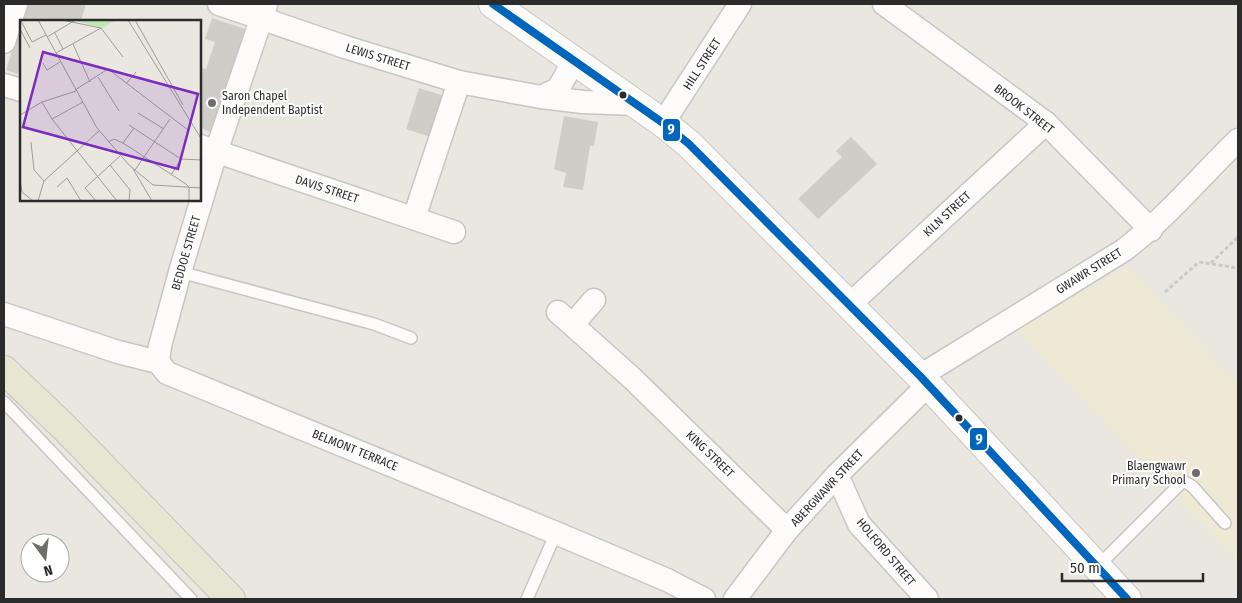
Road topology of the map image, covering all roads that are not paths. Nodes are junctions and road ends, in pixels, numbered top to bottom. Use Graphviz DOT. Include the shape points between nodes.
graph roads {
  1 [pos="16,4"];
  2 [pos="219,4"];
  3 [pos="493,4"];
  4 [pos="740,4"];
  5 [pos="884,4"];
  6 [pos="264,10"];
  7 [pos="4,42"];
  8 [pos="574,61"];
  9 [pos="460,82"];
  10 [pos="4,84"];
  11 [pos="20,90"];
  12 [pos="541,97"];
  13 [pos="636,104"];
  14 [pos="663,123"];
  15 [pos="1046,123"];
  16 [pos="1238,140"];
  17 [pos="208,149"];
  18 [pos="201,180"];
  19 [pos="196,201"];
  20 [pos="414,218"];
  21 [pos="1151,230"];
  22 [pos="454,232"];
  23 [pos="180,272"];
  24 [pos="594,300"];
  25 [pos="848,306"];
  26 [pos="4,314"];
  27 [pos="411,338"];
  28 [pos="158,362"];
  29 [pos="4,370"];
  30 [pos="924,380"];
  31 [pos="4,402"];
  32 [pos="837,475"];
  33 [pos="1226,523"];
  34 [pos="787,530"];
  35 [pos="556,533"];
  36 [pos="1097,567"];
  37 [pos="191,599"];
  38 [pos="231,599"];
  39 [pos="527,599"];
  40 [pos="704,599"];
  41 [pos="735,599"];
  42 [pos="927,599"];
  43 [pos="1126,599"];
  1 -- 7 [label="street"];
  2 -- 6 [label="street, LEWIS STREET"];
  3 -- 8 [label="main road"];
  4 -- 14 [label="street, HILL STREET"];
  5 -- 15 [label="street, BROOK STREET"];
  6 -- 9 [label="street, LEWIS STREET" via="345,47"];
  6 -- 17 [label="street, BEDDOE STREET"];
  8 -- 12 [label="street" via="558,89"];
  8 -- 13 [label="main road"];
  9 -- 12 [label="street, LEWIS STREET"];
  9 -- 20 [label="street"];
  10 -- 11 [label="street"];
  12 -- 13 [label="street, LEWIS STREET"];
  13 -- 14 [label="main road"];
  14 -- 25 [label="main road" via="689,144"];
  15 -- 21 [label="street, BROOK STREET"];
  15 -- 25 [label="street, KILN STREET"];
  16 -- 21 [label="street, GWAWR STREET"];
  17 -- 18 [label="street, BEDDOE STREET"];
  17 -- 20 [label="street, DAVIS STREET"];
  19 -- 23 [label="street, BEDDOE STREET"];
  20 -- 22 [label="street, DAVIS STREET"];
  21 -- 30 [label="street, GWAWR STREET"];
  23 -- 27 [label="lane" via="374,324"];
  23 -- 28 [label="street, BEDDOE STREET"];
  24 -- 34 [label="street, KING STREET" via="565,318 634,379"];
  25 -- 30 [label="main road"];
  26 -- 28 [label="street, BELMONT TERRACE"];
  28 -- 35 [label="street, BELMONT TERRACE" via="167,373"];
  29 -- 38 [label="main road"];
  30 -- 32 [label="street, ABERGWAWR STREET"];
  30 -- 36 [label="main road"];
  31 -- 37 [label="lane"];
  32 -- 34 [label="street, ABERGWAWR STREET"];
  32 -- 42 [label="street, HOLFORD STREET" via="860,524"];
  33 -- 36 [label="lane" via="1183,480"];
  34 -- 41 [label="street, ABERGWAWR STREET"];
  35 -- 39 [label="lane"];
  35 -- 40 [label="street, BELMONT TERRACE"];
  36 -- 43 [label="main road"];
}
